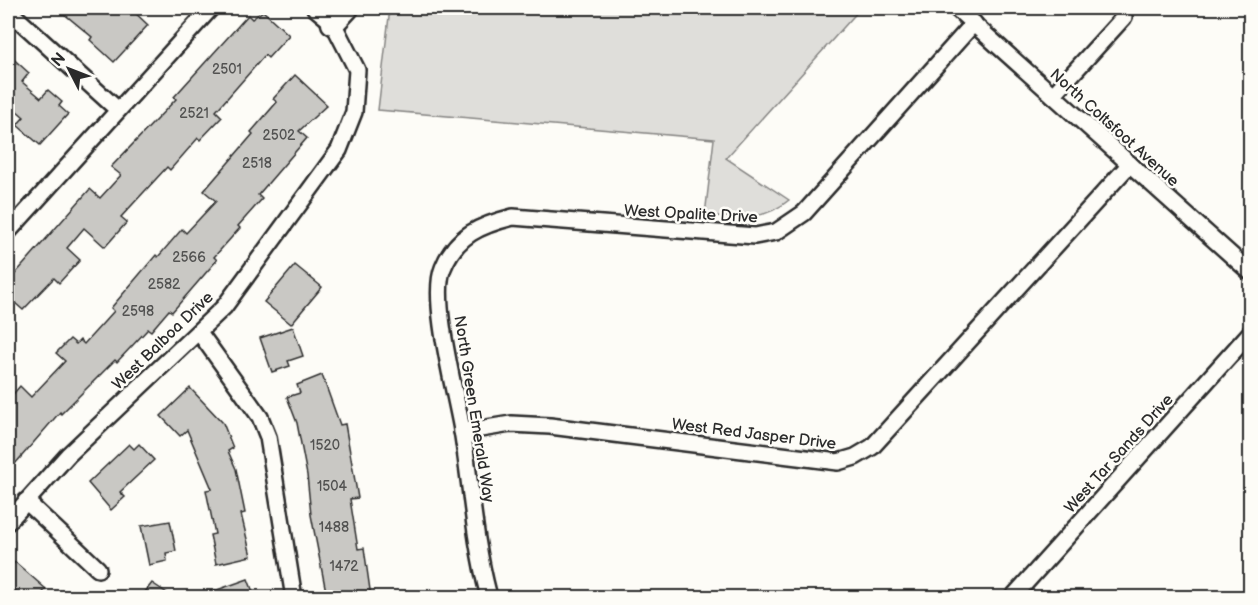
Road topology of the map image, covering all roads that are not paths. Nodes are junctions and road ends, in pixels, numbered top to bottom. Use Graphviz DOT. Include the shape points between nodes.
graph roads {
  1 [pos="211,8"];
  2 [pos="315,8"];
  3 [pos="956,8"];
  4 [pos="8,10"];
  5 [pos="340,15"];
  6 [pos="1124,17"];
  7 [pos="974,23"];
  8 [pos="1053,95"];
  9 [pos="118,110"];
  10 [pos="1130,164"];
  11 [pos="8,232"];
  12 [pos="463,237"];
  13 [pos="1251,273"];
  14 [pos="199,332"];
  15 [pos="1251,333"];
  16 [pos="462,432"];
  17 [pos="26,501"];
  18 [pos="8,522"];
  19 [pos="98,569"];
  20 [pos="487,596"];
  21 [pos="294,597"];
  22 [pos="1012,597"];
  1 -- 9 [label="street"];
  2 -- 5 [label="street"];
  3 -- 7 [label="street, North Coltsfoot Avenue"];
  4 -- 9 [label="street"];
  5 -- 14 [label="street, West Balboa Drive" via="357,70 354,112 339,150 224,307"];
  6 -- 8 [label="street"];
  7 -- 8 [label="street, North Coltsfoot Avenue"];
  7 -- 12 [label="street, West Opalite Drive" via="804,213 776,232 737,237 513,217 484,224"];
  8 -- 10 [label="street, North Coltsfoot Avenue"];
  9 -- 11 [label="street"];
  10 -- 13 [label="street, North Coltsfoot Avenue"];
  10 -- 16 [label="street, West Red Jasper Drive" via="872,447 855,457 838,462 550,426 511,424"];
  12 -- 16 [label="street, North Green Emerald Way" via="442,269 439,301"];
  14 -- 17 [label="street, West Balboa Drive" via="68,455"];
  14 -- 21 [label="street" via="260,417 268,437"];
  15 -- 22 [label="street, West Tar Sands Drive"];
  16 -- 20 [label="street, North Green Emerald Way"];
  17 -- 18 [label="street, West Balboa Drive"];
  17 -- 19 [label="street"];
}
